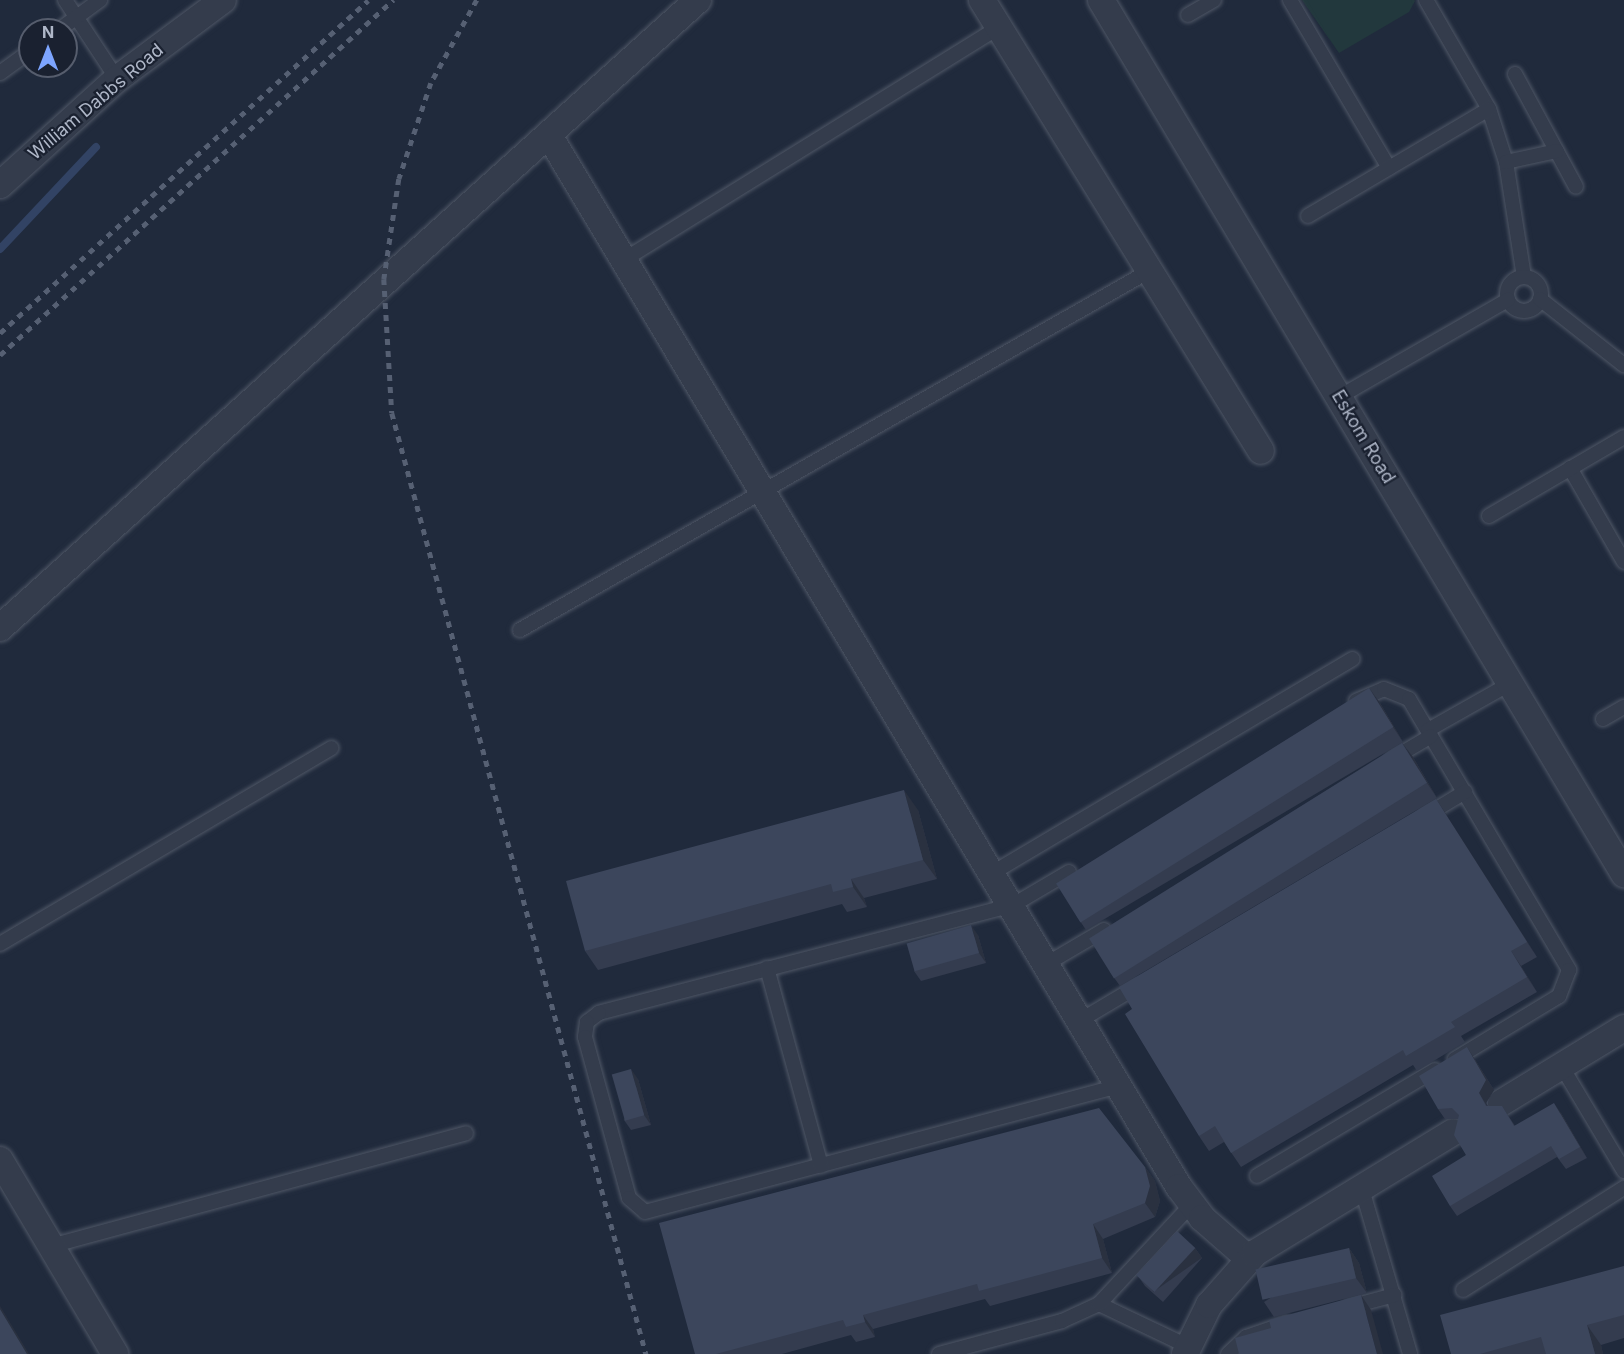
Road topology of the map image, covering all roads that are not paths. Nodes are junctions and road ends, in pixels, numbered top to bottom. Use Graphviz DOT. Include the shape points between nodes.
graph roads {
  1 [pos="65,0"];
  2 [pos="100,0"];
  3 [pos="223,0"];
  4 [pos="698,0"];
  5 [pos="982,0"];
  6 [pos="1101,0"];
  7 [pos="1214,0"];
  8 [pos="1290,0"];
  9 [pos="1426,0"];
  10 [pos="1188,15"];
  11 [pos="77,17"];
  12 [pos="999,27"];
  13 [pos="18,60"];
  14 [pos="0,73"];
  15 [pos="1515,74"];
  16 [pos="117,80"];
  17 [pos="1490,108"];
  18 [pos="550,137"];
  19 [pos="1557,151"];
  20 [pos="1506,162"];
  21 [pos="1389,168"];
  22 [pos="0,185"];
  23 [pos="1576,187"];
  24 [pos="1308,216"];
  25 [pos="625,259"];
  26 [pos="1151,270"];
  27 [pos="1524,277"];
  28 [pos="1540,299"];
  29 [pos="1508,300"];
  30 [pos="1624,365"];
  31 [pos="1339,398"];
  32 [pos="1624,437"];
  33 [pos="1261,451"];
  34 [pos="1570,468"];
  35 [pos="763,487"];
  36 [pos="1490,516"];
  37 [pos="1624,562"];
  38 [pos="0,628"];
  39 [pos="520,630"];
  40 [pos="1353,659"];
  41 [pos="1511,683"];
  42 [pos="1624,707"];
  43 [pos="1338,712"];
  44 [pos="1603,719"];
  45 [pos="1430,733"];
  46 [pos="331,748"];
  47 [pos="1381,766"];
  48 [pos="1465,792"];
  49 [pos="1414,822"];
  50 [pos="1084,863"];
  51 [pos="994,872"];
  52 [pos="1624,874"];
  53 [pos="1013,905"];
  54 [pos="1118,922"];
  55 [pos="0,944"];
  56 [pos="1048,963"];
  57 [pos="767,968"];
  58 [pos="1152,978"];
  59 [pos="1081,1020"];
  60 [pos="1624,1028"];
  61 [pos="1562,1067"];
  62 [pos="1120,1086"];
  63 [pos="1501,1103"];
  64 [pos="1453,1132"];
  65 [pos="466,1133"];
  66 [pos="0,1160"];
  67 [pos="821,1167"];
  68 [pos="1624,1171"];
  69 [pos="1257,1176"];
  70 [pos="1361,1186"];
  71 [pos="1624,1188"];
  72 [pos="1191,1205"];
  73 [pos="51,1246"];
  74 [pos="1249,1259"];
  75 [pos="1463,1290"];
  76 [pos="1394,1295"];
  77 [pos="1100,1304"];
  78 [pos="1337,1310"];
  79 [pos="1302,1319"];
  80 [pos="1186,1350"];
  81 [pos="114,1354"];
  82 [pos="939,1354"];
  83 [pos="1228,1354"];
  84 [pos="1410,1354"];
  1 -- 11 [label="lane"];
  2 -- 11 [label="lane"];
  3 -- 16 [label="street, William Dabbs Road"];
  4 -- 18 [label="street"];
  5 -- 12 [label="street"];
  6 -- 31 [label="street, Eskom Road"];
  7 -- 10 [label="lane"];
  8 -- 21 [label="lane"];
  9 -- 17 [label="lane"];
  11 -- 16 [label="lane"];
  12 -- 25 [label="lane"];
  12 -- 26 [label="street"];
  13 -- 14 [label="lane"];
  15 -- 19 [label="lane"];
  16 -- 22 [label="street, William Dabbs Road"];
  17 -- 20 [label="lane"];
  17 -- 21 [label="lane"];
  18 -- 25 [label="street"];
  18 -- 38 [label="street" via="350,309"];
  19 -- 20 [label="lane"];
  19 -- 23 [label="lane"];
  20 -- 27 [label="lane"];
  21 -- 24 [label="lane"];
  25 -- 35 [label="street"];
  26 -- 33 [label="street"];
  26 -- 35 [label="lane"];
  27 -- 28 [label="lane" via="1538,285"];
  27 -- 29 [label="lane" via="1508,288"];
  28 -- 29 [label="lane" via="1524,311"];
  28 -- 30 [label="lane"];
  29 -- 31 [label="lane"];
  31 -- 41 [label="street, Eskom Road"];
  32 -- 34 [label="lane"];
  34 -- 36 [label="lane"];
  34 -- 37 [label="lane"];
  35 -- 39 [label="lane"];
  35 -- 51 [label="street"];
  40 -- 51 [label="lane"];
  41 -- 45 [label="lane"];
  41 -- 52 [label="street, Eskom Road"];
  42 -- 44 [label="lane"];
  43 -- 45 [label="lane" via="1376,691 1391,689 1409,699"];
  45 -- 47 [label="lane"];
  45 -- 48 [label="lane"];
  46 -- 55 [label="lane"];
  48 -- 49 [label="lane"];
  48 -- 69 [label="lane" via="1565,960 1565,990"];
  50 -- 53 [label="lane"];
  51 -- 53 [label="street"];
  53 -- 56 [label="street"];
  53 -- 57 [label="lane"];
  54 -- 56 [label="lane"];
  56 -- 59 [label="street"];
  57 -- 67 [label="lane"];
  57 -- 67 [label="lane" via="592,1016 585,1036 597,1083 629,1198 645,1212"];
  58 -- 59 [label="lane"];
  59 -- 62 [label="street"];
  60 -- 61 [label="street"];
  61 -- 63 [label="street"];
  61 -- 68 [label="lane"];
  62 -- 67 [label="lane"];
  62 -- 72 [label="street"];
  64 -- 70 [label="street"];
  65 -- 73 [label="lane"];
  66 -- 73 [label="street"];
  70 -- 74 [label="street"];
  70 -- 76 [label="lane"];
  71 -- 75 [label="lane"];
  72 -- 74 [label="street"];
  72 -- 77 [label="lane"];
  73 -- 81 [label="street"];
  74 -- 80 [label="street" via="1209,1305"];
  76 -- 78 [label="lane"];
  76 -- 84 [label="lane"];
  77 -- 80 [label="lane"];
  77 -- 82 [label="lane" via="1062,1321"];
  79 -- 83 [label="lane" via="1246,1337"];
}
